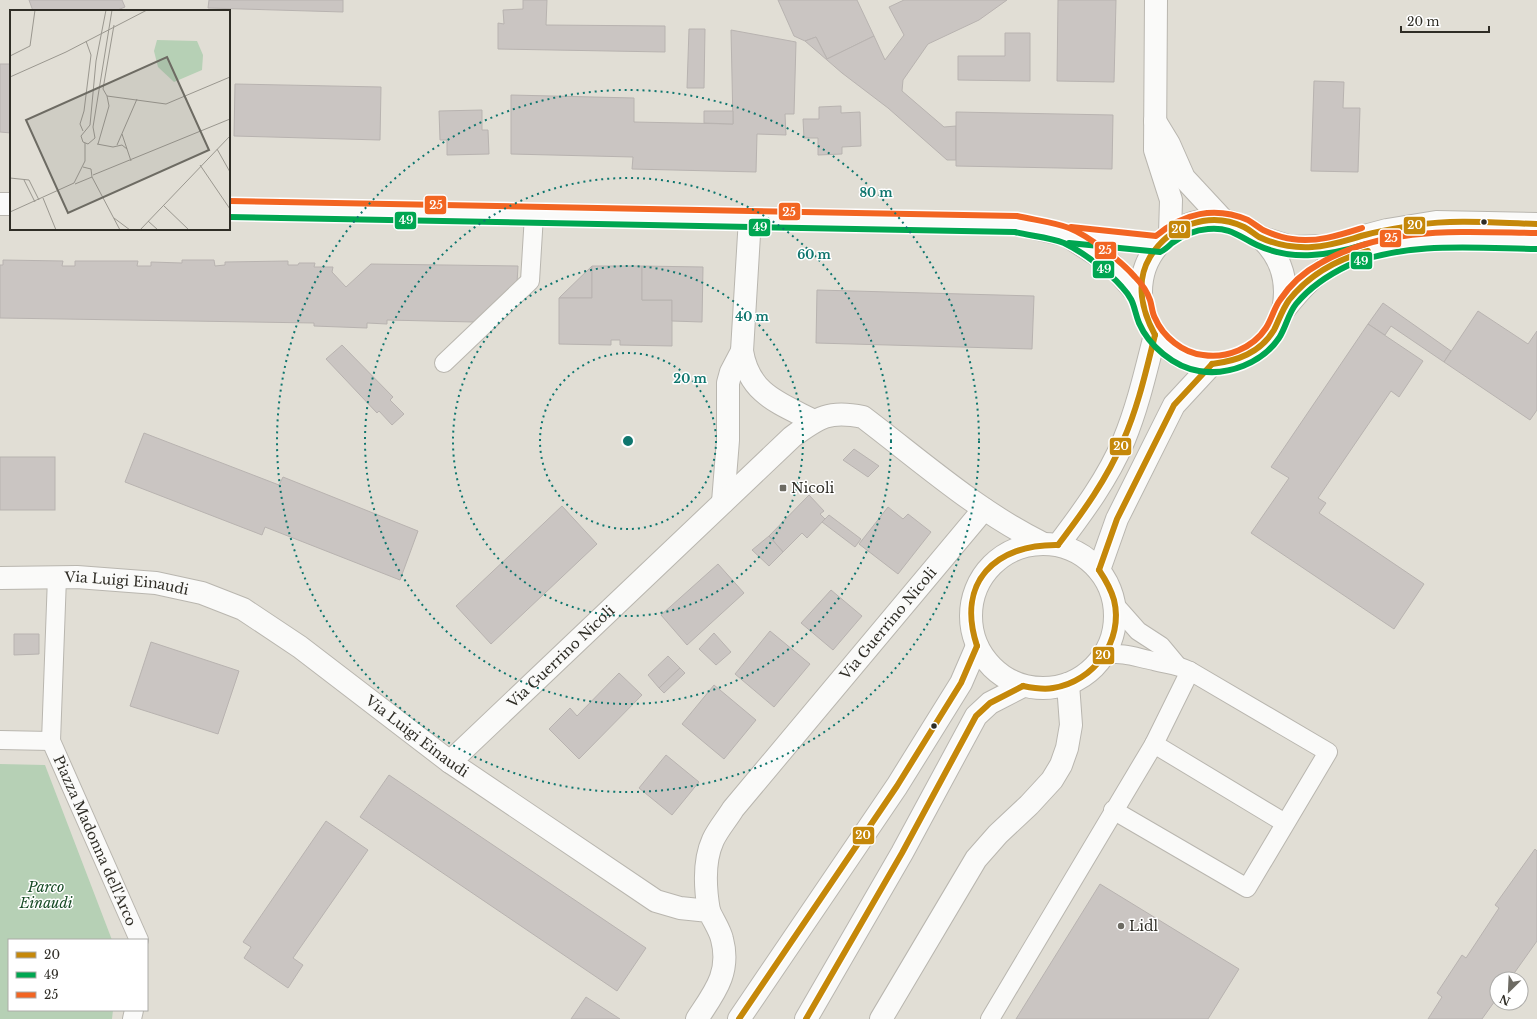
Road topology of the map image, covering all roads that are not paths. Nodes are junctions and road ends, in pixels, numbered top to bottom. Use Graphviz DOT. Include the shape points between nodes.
graph roads {
  1 [pos="1156,0"];
  2 [pos="1155,121"];
  3 [pos="230,209"];
  4 [pos="534,215"];
  5 [pos="750,218"];
  6 [pos="1223,220"];
  7 [pos="1537,224"];
  8 [pos="1066,235"];
  9 [pos="1259,237"];
  10 [pos="1164,239"];
  11 [pos="1537,241"];
  12 [pos="1141,298"];
  13 [pos="1282,310"];
  14 [pos="1155,335"];
  15 [pos="742,351"];
  16 [pos="444,363"];
  17 [pos="1212,364"];
  18 [pos="814,421"];
  19 [pos="724,502"];
  20 [pos="984,509"];
  21 [pos="1050,544"];
  22 [pos="1099,570"];
  23 [pos="57,577"];
  24 [pos="0,578"];
  25 [pos="1115,605"];
  26 [pos="976,646"];
  27 [pos="1104,655"];
  28 [pos="1183,668"];
  29 [pos="1068,684"];
  30 [pos="1023,686"];
  31 [pos="0,740"];
  32 [pos="51,741"];
  33 [pos="1154,744"];
  34 [pos="450,762"];
  35 [pos="1113,810"];
  36 [pos="1285,823"];
  37 [pos="709,911"];
  38 [pos="139,939"];
  39 [pos="697,1019"];
  40 [pos="739,1019"];
  41 [pos="806,1019"];
  42 [pos="881,1019"];
  43 [pos="990,1019"];
  1 -- 2 [label="street"];
  2 -- 6 [label="street" via="1169,144 1184,178"];
  2 -- 10 [label="street" via="1155,150 1171,200"];
  3 -- 4 [label="street"];
  4 -- 5 [label="street"];
  4 -- 16 [label="lane" via="530,281"];
  5 -- 8 [label="street" via="1016,224"];
  5 -- 15 [label="street"];
  6 -- 9 [label="street" via="1244,227"];
  6 -- 10 [label="street" via="1195,222 1181,227"];
  7 -- 9 [label="street" via="1436,222 1387,230 1327,246 1291,246"];
  8 -- 10 [label="street"];
  8 -- 12 [label="street" via="1111,264"];
  9 -- 13 [label="street" via="1273,252 1280,267 1285,298"];
  10 -- 12 [label="street" via="1152,253 1145,268"];
  11 -- 13 [label="street" via="1437,240 1361,252 1338,260 1304,284"];
  12 -- 14 [label="street"];
  13 -- 17 [label="street" via="1270,336 1261,345 1236,360"];
  14 -- 17 [label="street" via="1172,352 1200,363"];
  14 -- 21 [label="street" via="1146,374 1124,440 1096,493"];
  15 -- 18 [label="street" via="744,364 756,386 767,395"];
  15 -- 19 [label="street" via="728,383"];
  17 -- 22 [label="street" via="1174,405 1118,519"];
  18 -- 19 [label="street, Via Guerrino Nicoli" via="792,437"];
  18 -- 20 [label="street, Via Guerrino Nicoli" via="823,416 838,414 863,418"];
  19 -- 34 [label="street, Via Guerrino Nicoli"];
  20 -- 21 [label="street" via="1023,534"];
  20 -- 37 [label="street, Via Guerrino Nicoli" via="733,809 713,840 706,864 705,890"];
  21 -- 22 [label="street" via="1075,551"];
  21 -- 26 [label="street" via="1019,548 1007,553 983,576 972,603 971,626"];
  22 -- 25 [label="street" via="1110,586"];
  23 -- 24 [label="street, Via Luigi Einaudi"];
  23 -- 32 [label="lane, Piazza Madonna dell'Arco"];
  23 -- 34 [label="street, Via Luigi Einaudi" via="156,583 202,593 243,609 300,647"];
  25 -- 27 [label="street" via="1114,633"];
  25 -- 28 [label="lane" via="1138,631 1161,646"];
  26 -- 30 [label="street" via="1000,675"];
  26 -- 40 [label="street" via="961,683 897,786"];
  27 -- 28 [label="lane" via="1121,653"];
  27 -- 29 [label="street" via="1098,665 1080,679"];
  28 -- 33 [label="lane"];
  28 -- 36 [label="lane" via="1328,752"];
  29 -- 30 [label="street" via="1059,688 1041,689"];
  29 -- 42 [label="street" via="1071,725 1061,765 1052,780 976,860"];
  30 -- 41 [label="street" via="990,703 976,716 902,853"];
  31 -- 32 [label="lane, Piazza Madonna dell'Arco"];
  32 -- 38 [label="lane, Piazza Madonna dell'Arco"];
  33 -- 35 [label="lane"];
  33 -- 36 [label="lane"];
  34 -- 37 [label="street, Via Luigi Einaudi" via="656,901 680,908"];
  35 -- 36 [label="lane" via="1247,888"];
  35 -- 43 [label="lane"];
  37 -- 39 [label="street" via="722,939 724,971 716,991"];
}
